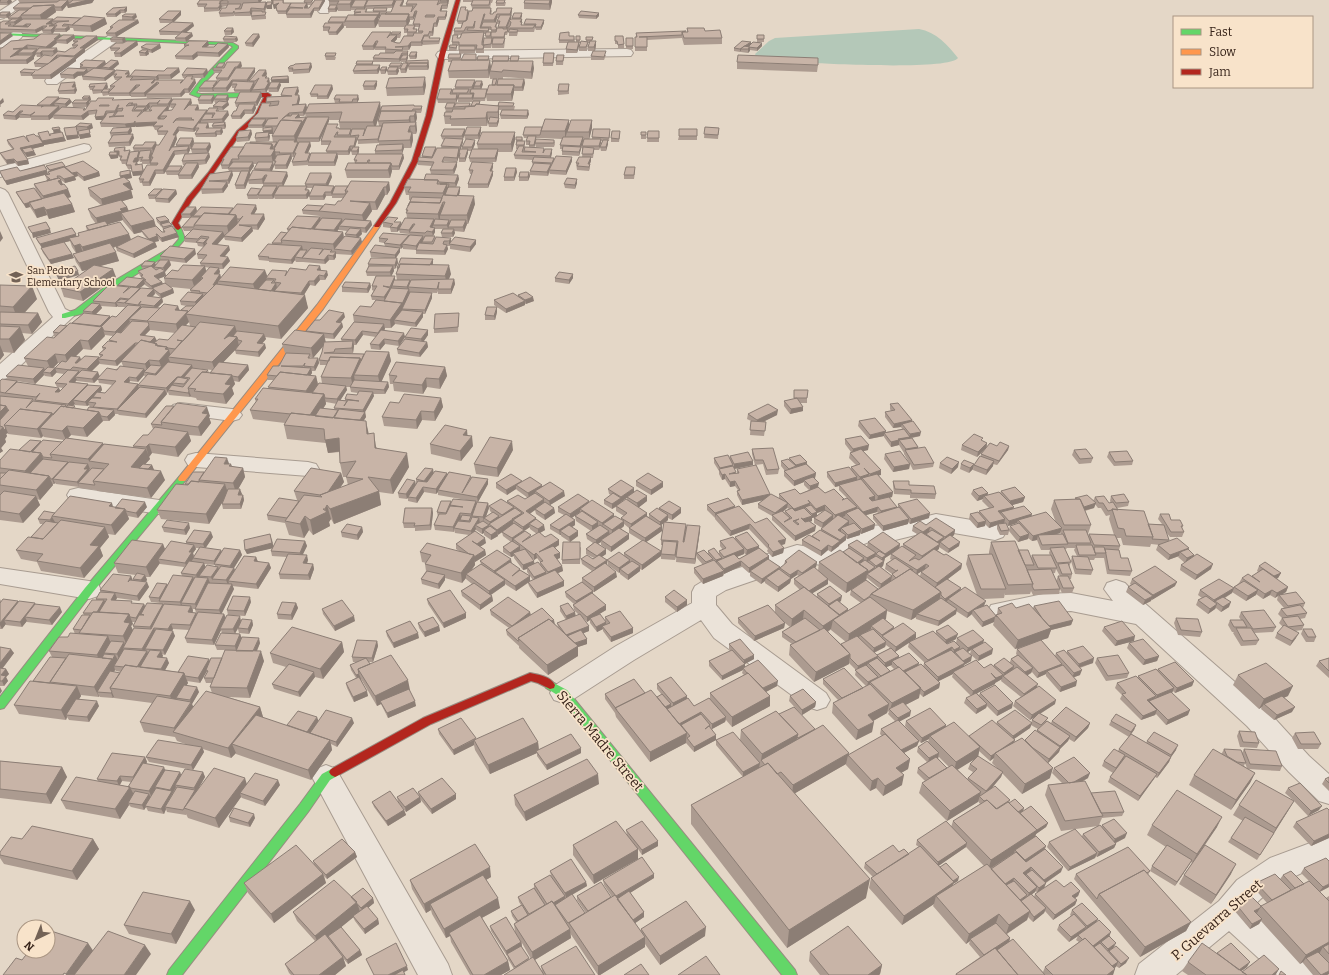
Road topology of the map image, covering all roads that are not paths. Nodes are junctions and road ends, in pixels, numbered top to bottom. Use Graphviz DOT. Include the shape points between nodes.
graph roads {
  1 [pos="25,0"];
  2 [pos="330,0"];
  3 [pos="458,3"];
  4 [pos="324,11"];
  5 [pos="0,16"];
  6 [pos="0,34"];
  7 [pos="17,35"];
  8 [pos="112,39"];
  9 [pos="0,48"];
  10 [pos="626,53"];
  11 [pos="442,55"];
  12 [pos="52,81"];
  13 [pos="84,148"];
  14 [pos="0,172"];
  15 [pos="0,193"];
  16 [pos="7,226"];
  17 [pos="65,316"];
  18 [pos="0,374"];
  19 [pos="180,409"];
  20 [pos="232,415"];
  21 [pos="196,460"];
  22 [pos="308,469"];
  23 [pos="78,495"];
  24 [pos="158,507"];
  25 [pos="995,532"];
  26 [pos="0,576"];
  27 [pos="1116,589"];
  28 [pos="89,590"];
  29 [pos="704,607"];
  30 [pos="999,611"];
  31 [pos="1143,616"];
  32 [pos="563,693"];
  33 [pos="817,700"];
  34 [pos="0,705"];
  35 [pos="326,777"];
  36 [pos="1329,792"];
  37 [pos="1329,849"];
  38 [pos="1230,912"];
  39 [pos="174,975"];
  40 [pos="436,975"];
  41 [pos="790,975"];
  42 [pos="1151,975"];
  43 [pos="1301,975"];
  1 -- 5 [label="street"];
  2 -- 4 [label="street"];
  3 -- 11 [label="street"];
  6 -- 7 [label="street"];
  7 -- 8 [label="street"];
  7 -- 9 [label="street"];
  8 -- 12 [label="street"];
  8 -- 17 [label="street" via="235,45 236,47 193,94 268,95 257,116 239,132 189,199 175,223 182,239 175,247 112,286 78,312"];
  10 -- 11 [label="street"];
  11 -- 20 [label="street" via="429,116 415,161 393,203 312,306"];
  13 -- 14 [label="street"];
  15 -- 16 [label="street"];
  16 -- 17 [label="street" via="58,312"];
  17 -- 18 [label="street"];
  19 -- 20 [label="street"];
  20 -- 21 [label="street"];
  21 -- 22 [label="street"];
  21 -- 24 [label="street"];
  23 -- 24 [label="street"];
  24 -- 28 [label="street"];
  25 -- 29 [label="street" via="936,522 891,533 866,534 851,540 834,554 821,557 797,554 768,562 750,574 717,584 704,592"];
  26 -- 28 [label="street"];
  27 -- 31 [label="street"];
  28 -- 34 [label="street"];
  29 -- 32 [label="street"];
  29 -- 33 [label="street" via="723,631"];
  30 -- 31 [label="street" via="1043,603 1071,602"];
  31 -- 36 [label="street" via="1257,718"];
  32 -- 35 [label="street, Sierra Madre Street" via="541,679 530,678 427,721"];
  32 -- 41 [label="street, Sierra Madre Street"];
  35 -- 39 [label="street"];
  35 -- 40 [label="street"];
  37 -- 38 [label="street, P. Guevarra Street" via="1281,868 1248,890"];
  38 -- 42 [label="street, P. Guevarra Street"];
  38 -- 43 [label="street"];
}
